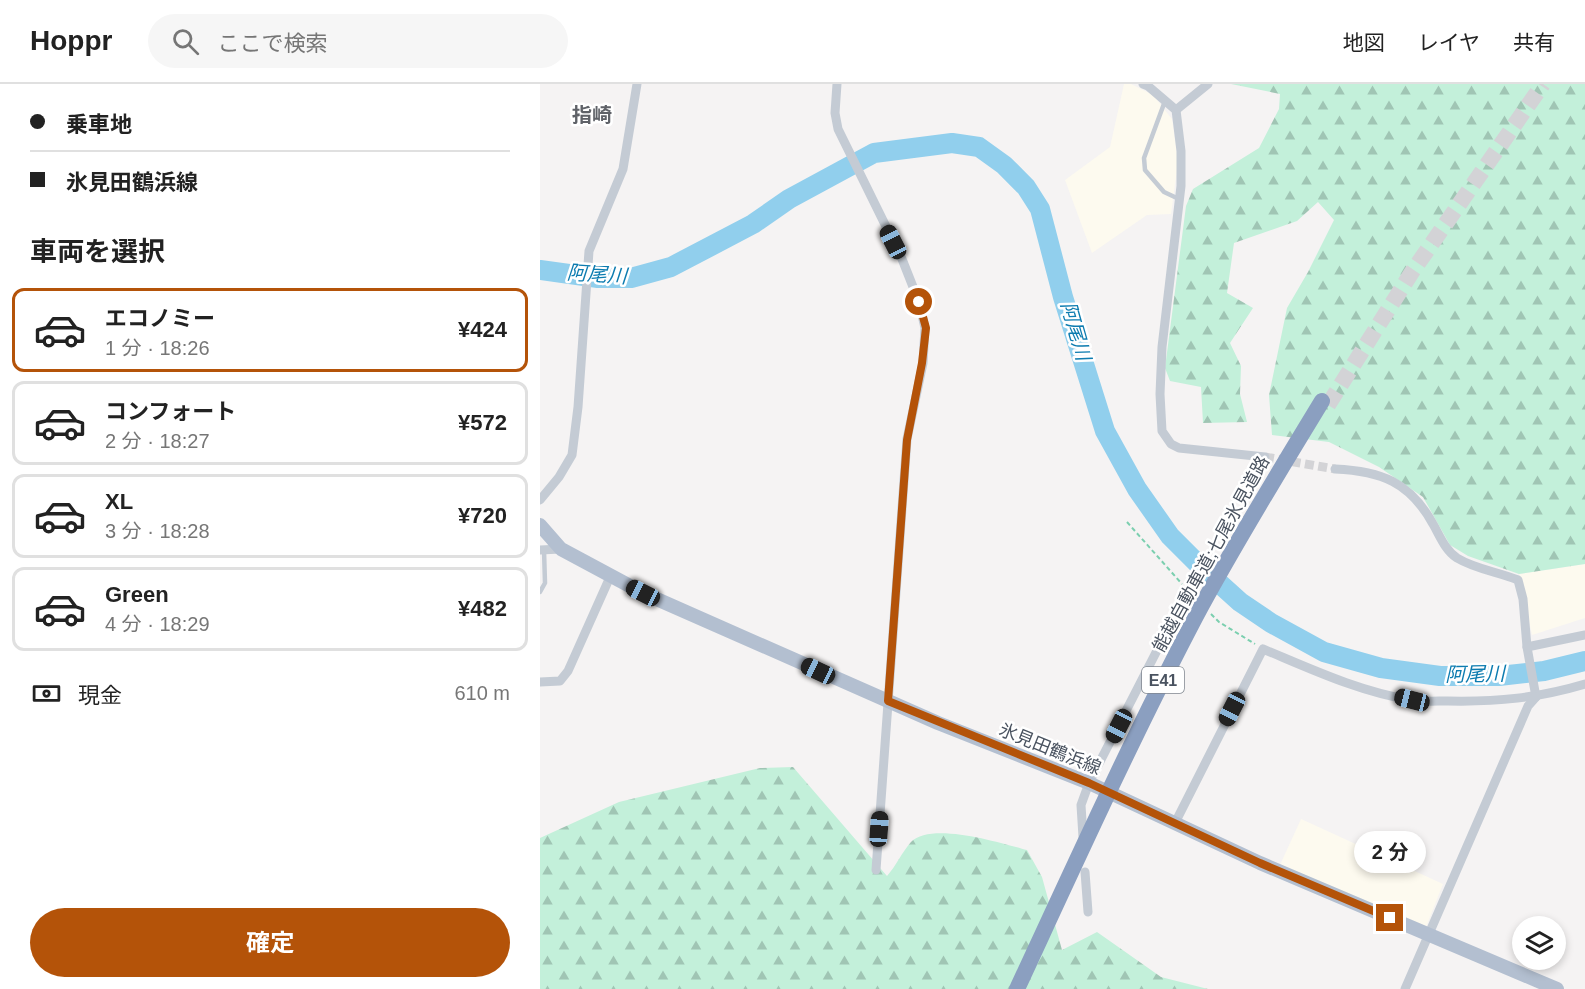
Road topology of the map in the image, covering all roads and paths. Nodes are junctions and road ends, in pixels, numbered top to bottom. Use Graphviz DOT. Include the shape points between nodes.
graph roads {
  1 [pos="637,84"];
  2 [pos="837,84"];
  3 [pos="1143,84"];
  4 [pos="1208,84"];
  5 [pos="1165,100"];
  6 [pos="1176,110"];
  7 [pos="1179,200"];
  8 [pos="1325,403"];
  9 [pos="1264,457"];
  10 [pos="1335,469"];
  11 [pos="540,500"];
  12 [pos="540,525"];
  13 [pos="561,549"];
  14 [pos="542,550"];
  15 [pos="610,577"];
  16 [pos="1188,590"];
  17 [pos="540,592"];
  18 [pos="1585,635"];
  19 [pos="1527,647"];
  20 [pos="540,682"];
  21 [pos="1585,684"];
  22 [pos="1536,697"];
  23 [pos="888,701"];
  24 [pos="1089,783"];
  25 [pos="1103,812"];
  26 [pos="1175,823"];
  27 [pos="1083,837"];
  28 [pos="876,870"];
  29 [pos="1085,872"];
  30 [pos="1088,912"];
  31 [pos="1429,933"];
  32 [pos="1017,989"];
  33 [pos="1026,989"];
  34 [pos="1405,989"];
  35 [pos="1557,989"];
  1 -- 11 [label="street" via="623,169 589,251 572,455"];
  2 -- 23 [label="street" via="835,113 843,140 902,259 926,328 907,440"];
  3 -- 5 [label="street"];
  4 -- 6 [label="street"];
  5 -- 6 [label="street"];
  5 -- 7 [label="lane" via="1144,158 1145,170 1164,192"];
  6 -- 7 [label="street" via="1181,151"];
  7 -- 9 [label="street" via="1162,347 1162,431 1179,448"];
  8 -- 25 [label="highway, 能越自動車道;七尾氷見道路 / E41" via="1235,554"];
  10 -- 19 [label="street" via="1389,478 1420,502 1444,546 1456,557 1518,580"];
  12 -- 13 [label="main road, 氷見田鶴浜線"];
  13 -- 14 [label="street"];
  13 -- 15 [label="main road, 氷見田鶴浜線"];
  14 -- 17 [label="lane" via="545,583"];
  15 -- 20 [label="street" via="568,671 560,681"];
  15 -- 23 [label="main road, 氷見田鶴浜線"];
  16 -- 24 [label="street"];
  18 -- 19 [label="street"];
  19 -- 22 [label="street"];
  21 -- 22 [label="street"];
  22 -- 26 [label="street" via="1488,702 1412,700 1346,683 1263,649"];
  22 -- 31 [label="street" via="1528,706"];
  23 -- 24 [label="main road, 氷見田鶴浜線"];
  23 -- 28 [label="street"];
  24 -- 26 [label="main road, 氷見田鶴浜線"];
  24 -- 27 [label="street" via="1081,805"];
  25 -- 32 [label="highway, 能越自動車道;七尾氷見道路 / E41"];
  25 -- 33 [label="highway, 能越自動車道;七尾氷見道路 / E41"];
  26 -- 31 [label="main road, 氷見田鶴浜線"];
  29 -- 30 [label="street"];
  31 -- 34 [label="street"];
  31 -- 35 [label="main road, 氷見田鶴浜線"];
}
